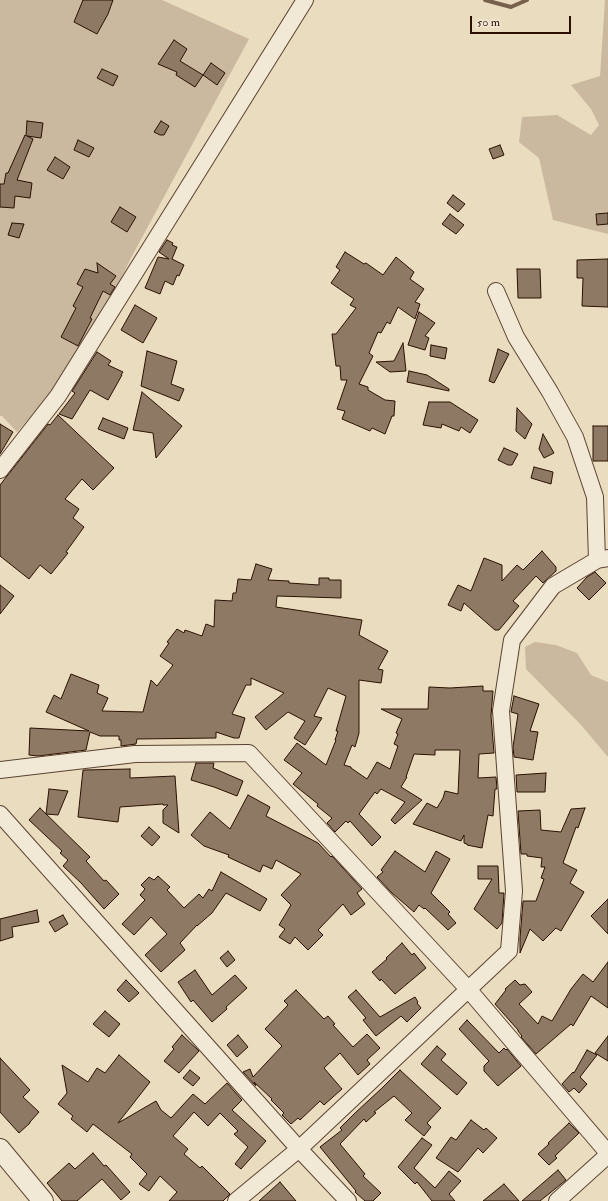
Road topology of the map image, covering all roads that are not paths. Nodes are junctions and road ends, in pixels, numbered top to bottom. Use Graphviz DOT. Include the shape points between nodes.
graph roads {
  1 [pos="303,3"];
  2 [pos="496,291"];
  3 [pos="0,470"];
  4 [pos="603,559"];
  5 [pos="0,770"];
  6 [pos="0,814"];
  7 [pos="468,989"];
  8 [pos="299,1148"];
  9 [pos="0,1149"];
  10 [pos="608,1154"];
  11 [pos="43,1201"];
  12 [pos="236,1201"];
  13 [pos="348,1201"];
  14 [pos="557,1201"];
  1 -- 3 [label="street" via="58,396"];
  2 -- 4 [label="street" via="516,337 575,436 595,497"];
  4 -- 7 [label="street" via="553,586 512,640 501,711 514,891 509,951"];
  5 -- 7 [label="street" via="134,754 249,753"];
  6 -- 8 [label="street"];
  7 -- 8 [label="street"];
  7 -- 10 [label="street"];
  8 -- 12 [label="street"];
  8 -- 13 [label="street"];
  9 -- 11 [label="street"];
  10 -- 14 [label="street"];
}
